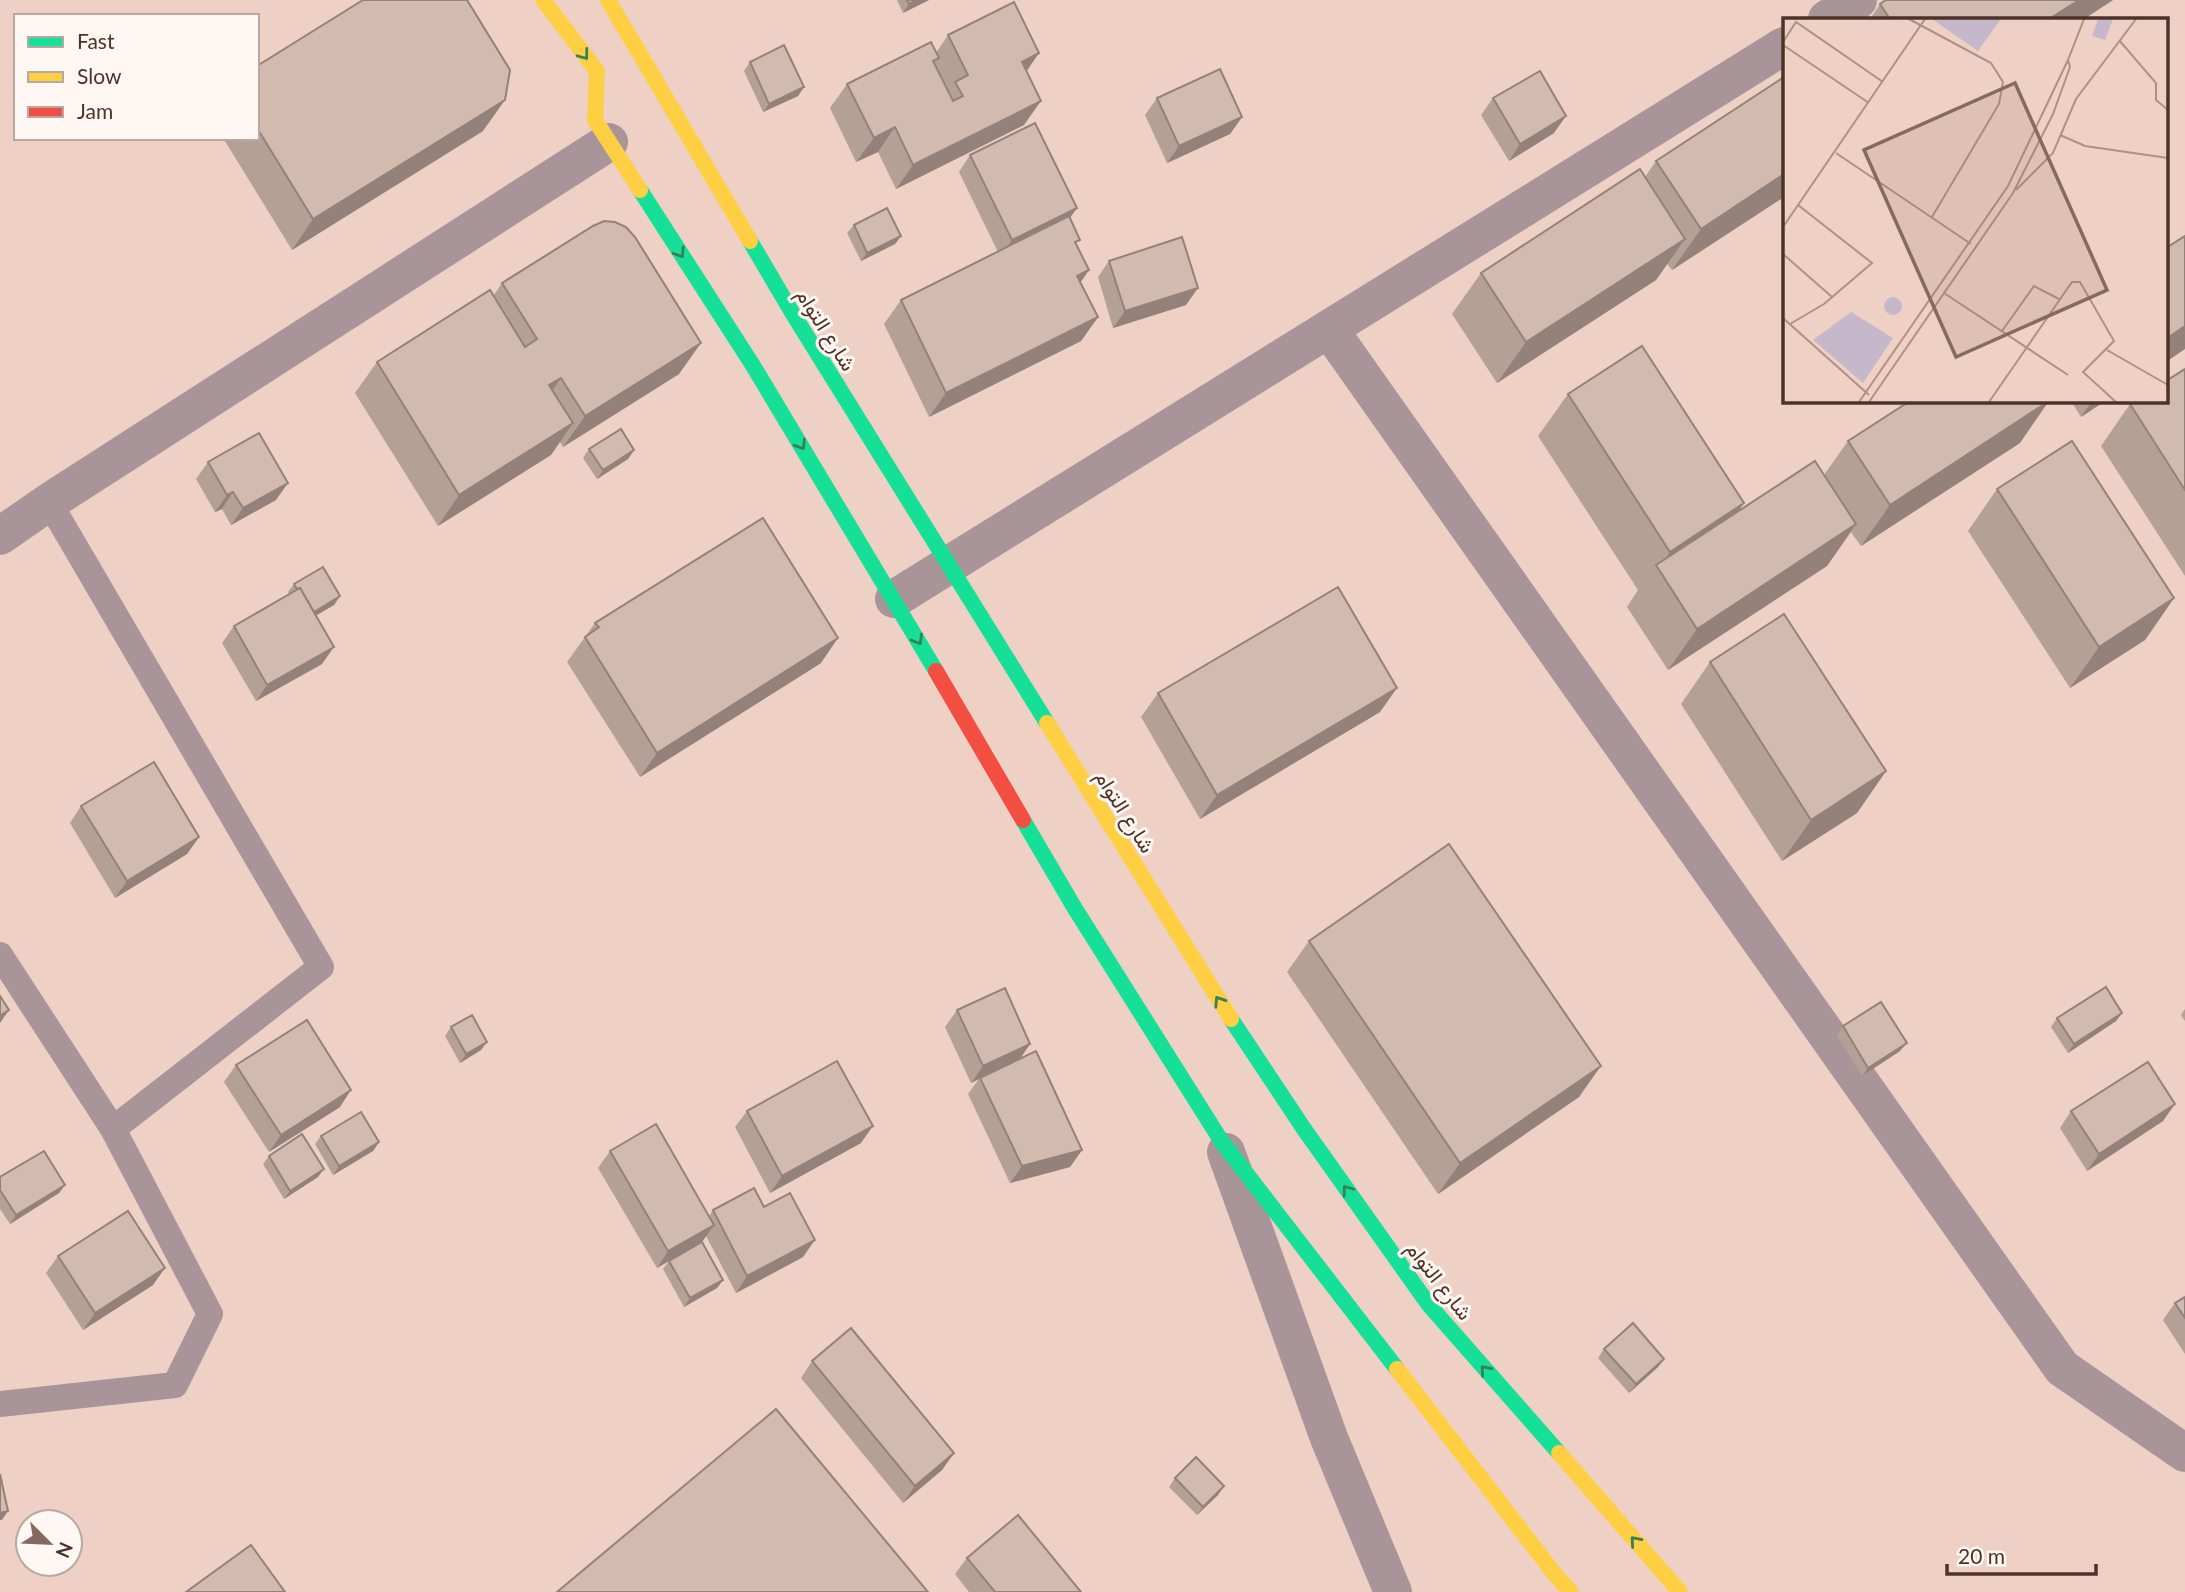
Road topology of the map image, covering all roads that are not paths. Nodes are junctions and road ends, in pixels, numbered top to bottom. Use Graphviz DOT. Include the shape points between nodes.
graph roads {
  1 [pos="543,0"];
  2 [pos="608,0"];
  3 [pos="1857,0"];
  4 [pos="1828,18"];
  5 [pos="1783,47"];
  6 [pos="609,142"];
  7 [pos="1329,329"];
  8 [pos="49,502"];
  9 [pos="0,536"];
  10 [pos="950,564"];
  11 [pos="894,599"];
  12 [pos="0,955"];
  13 [pos="113,1129"];
  14 [pos="1222,1142"];
  15 [pos="0,1404"];
  16 [pos="2185,1453"];
  17 [pos="1393,1592"];
  18 [pos="1572,1592"];
  19 [pos="1680,1592"];
  1 -- 6 [label="main road, one-way" via="597,71 595,120"];
  2 -- 10 [label="main road, شارع التوام" via="793,314"];
  3 -- 4 [label="street"];
  5 -- 7 [label="street"];
  6 -- 8 [label="street"];
  6 -- 11 [label="main road, one-way" via="752,364"];
  7 -- 10 [label="street"];
  7 -- 16 [label="street" via="2062,1368"];
  8 -- 9 [label="street"];
  8 -- 13 [label="lane" via="321,967"];
  10 -- 11 [label="street"];
  19 -- 10 [label="main road, شارع التوام, one-way" via="1429,1305 1304,1129 1208,985"];
  11 -- 14 [label="main road, one-way" via="1074,906"];
  12 -- 13 [label="lane"];
  13 -- 15 [label="lane" via="210,1314 175,1385"];
  14 -- 17 [label="street" via="1329,1438"];
  14 -- 18 [label="main road"];
}
